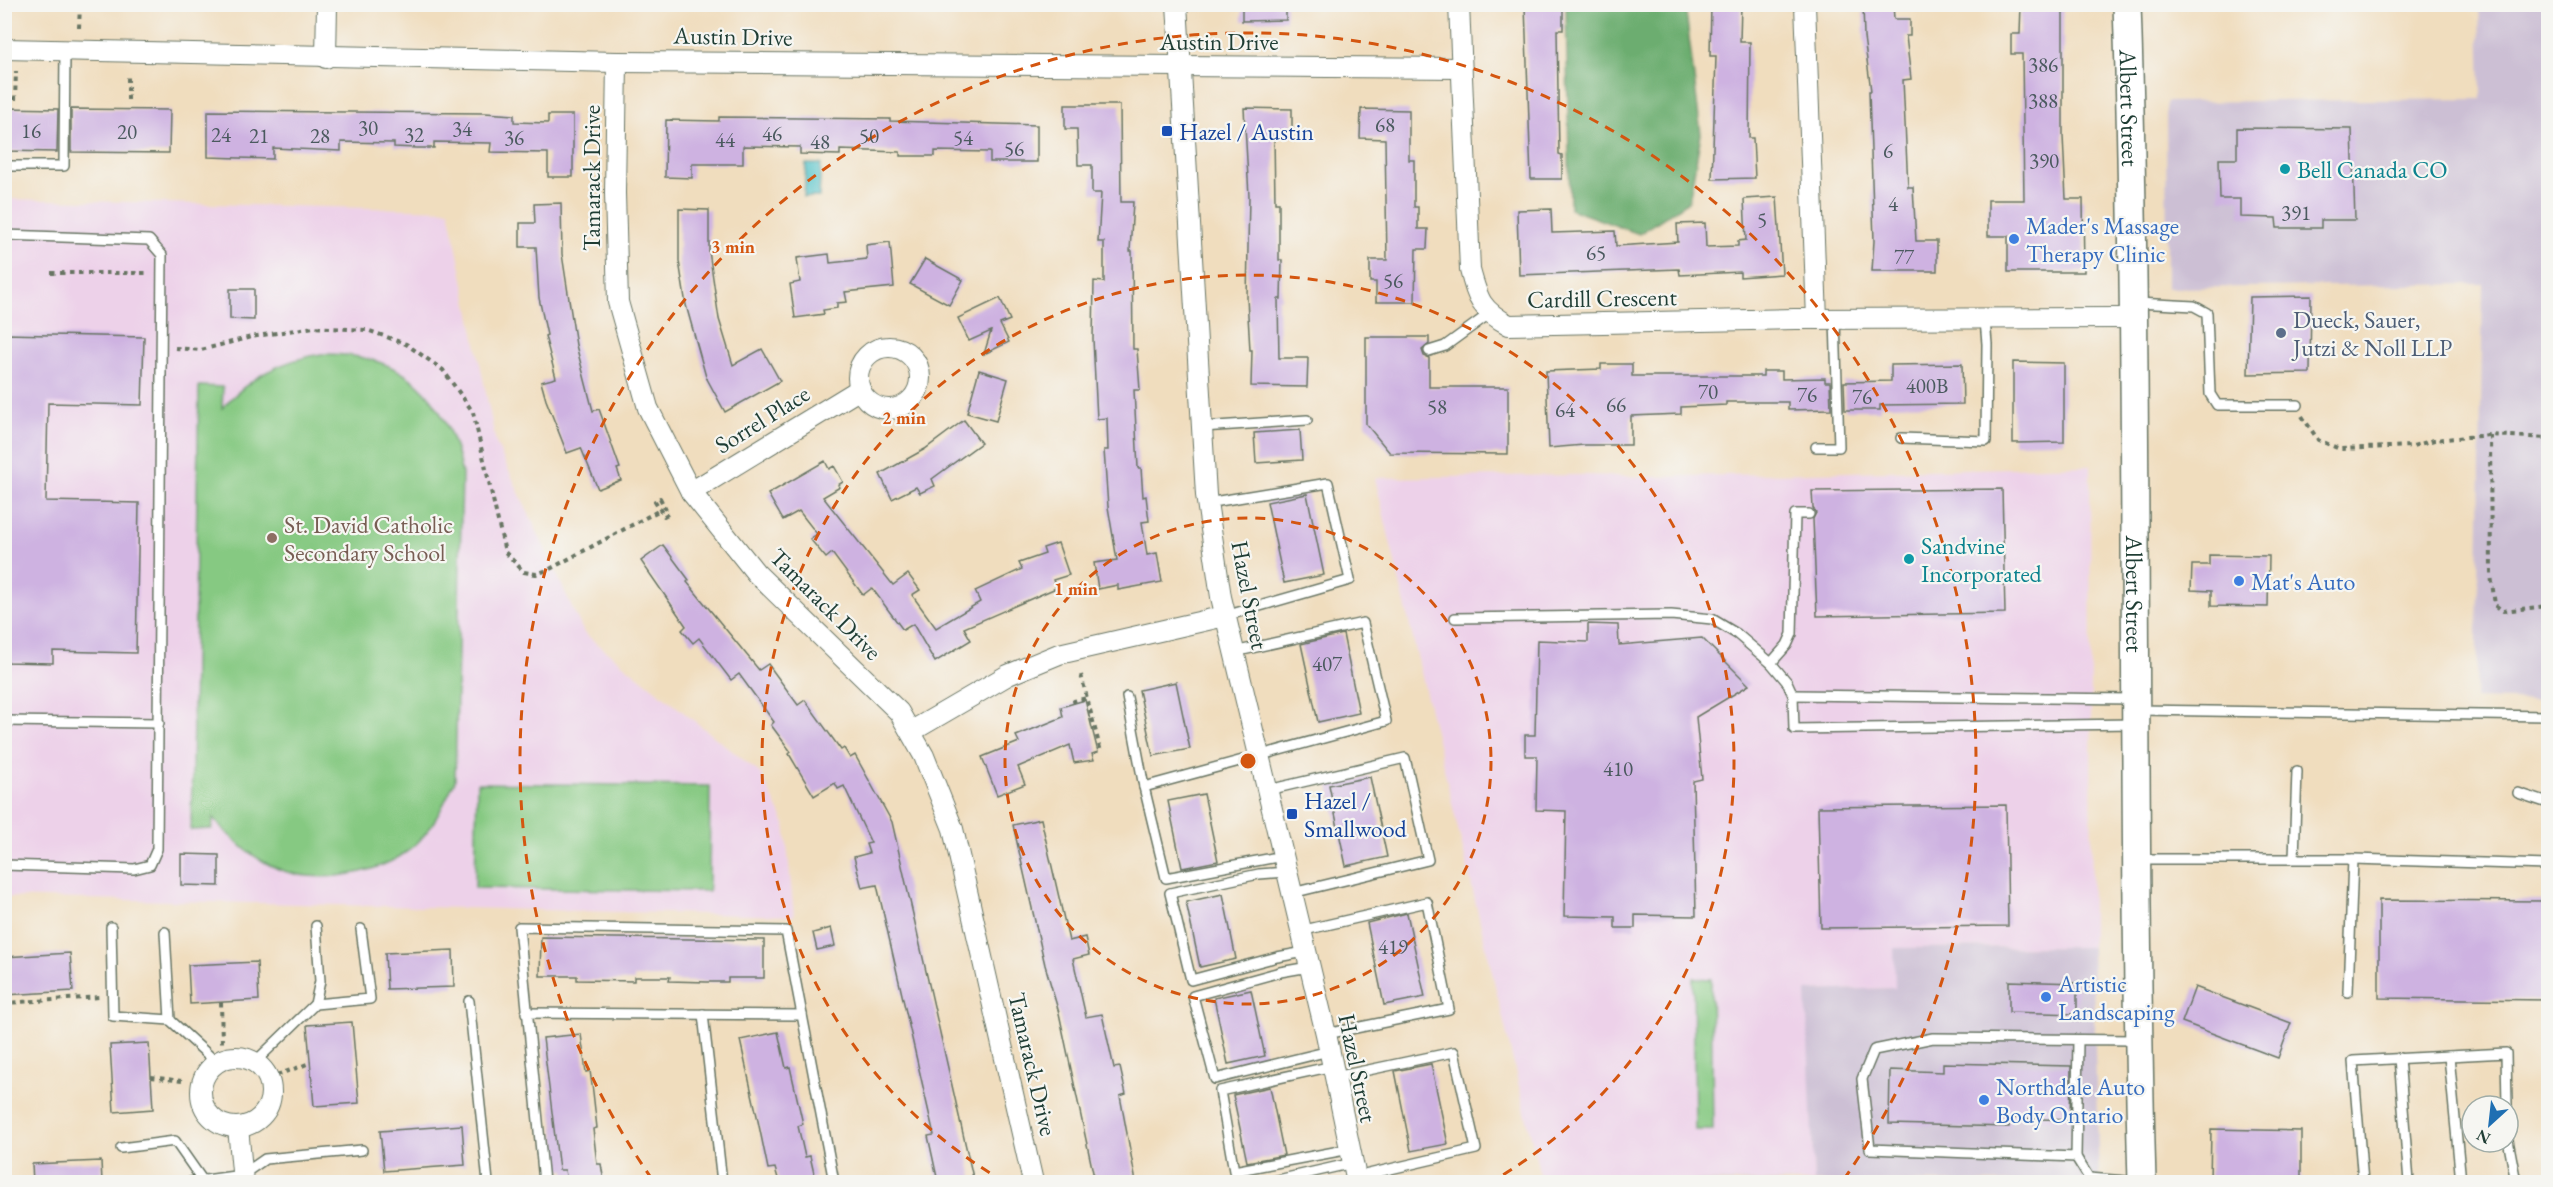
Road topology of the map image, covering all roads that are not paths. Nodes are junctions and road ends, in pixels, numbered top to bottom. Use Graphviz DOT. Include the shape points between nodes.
graph roads {
  1 [pos="327,4"];
  2 [pos="1177,4"];
  3 [pos="1459,4"];
  4 [pos="1805,4"];
  5 [pos="2127,4"];
  6 [pos="4,49"];
  7 [pos="65,51"];
  8 [pos="326,58"];
  9 [pos="617,62"];
  10 [pos="1179,66"];
  11 [pos="1461,68"];
  12 [pos="4,166"];
  13 [pos="4,235"];
  14 [pos="2135,311"];
  15 [pos="1489,314"];
  16 [pos="1826,319"];
  17 [pos="1985,320"];
  18 [pos="1429,351"];
  19 [pos="860,389"];
  20 [pos="2298,405"];
  21 [pos="1307,420"];
  22 [pos="1202,427"];
  23 [pos="1901,438"];
  24 [pos="1816,447"];
  25 [pos="691,492"];
  26 [pos="1207,503"];
  27 [pos="1809,514"];
  28 [pos="1225,616"];
  29 [pos="1455,618"];
  30 [pos="1234,652"];
  31 [pos="1771,663"];
  32 [pos="1793,695"];
  33 [pos="1127,697"];
  34 [pos="2135,711"];
  35 [pos="2548,716"];
  36 [pos="4,721"];
  37 [pos="159,723"];
  38 [pos="912,731"];
  39 [pos="1258,756"];
  40 [pos="2296,771"];
  41 [pos="1144,787"];
  42 [pos="1268,790"];
  43 [pos="2518,793"];
  44 [pos="2548,803"];
  45 [pos="2294,858"];
  46 [pos="2353,859"];
  47 [pos="2137,860"];
  48 [pos="1285,864"];
  49 [pos="4,865"];
  50 [pos="2548,865"];
  51 [pos="1292,893"];
  52 [pos="316,926"];
  53 [pos="111,927"];
  54 [pos="361,929"];
  55 [pos="1300,931"];
  56 [pos="165,932"];
  57 [pos="1307,960"];
  58 [pos="2348,992"];
  59 [pos="469,1001"];
  60 [pos="315,1004"];
  61 [pos="526,1013"];
  62 [pos="703,1014"];
  63 [pos="802,1015"];
  64 [pos="170,1020"];
  65 [pos="2138,1040"];
  66 [pos="2078,1041"];
  67 [pos="2449,1056"];
  68 [pos="1331,1057"];
  69 [pos="2399,1058"];
  70 [pos="216,1062"];
  71 [pos="255,1062"];
  72 [pos="2507,1094"];
  73 [pos="238,1127"];
  74 [pos="121,1148"];
  75 [pos="362,1150"];
  76 [pos="2511,1154"];
  77 [pos="2076,1157"];
  78 [pos="1354,1168"];
  79 [pos="243,1178"];
  80 [pos="203,1181"];
  81 [pos="191,1182"];
  82 [pos="488,1182"];
  83 [pos="544,1182"];
  84 [pos="722,1182"];
  85 [pos="834,1182"];
  86 [pos="1033,1182"];
  87 [pos="1269,1182"];
  88 [pos="2142,1182"];
  89 [pos="2363,1182"];
  90 [pos="2409,1182"];
  91 [pos="2461,1182"];
  92 [pos="2516,1182"];
  1 -- 8 [label="street"];
  2 -- 10 [label="street, Hazel Street"];
  3 -- 11 [label="street"];
  4 -- 16 [label="street"];
  5 -- 14 [label="street, Albert Street"];
  6 -- 7 [label="street, Austin Drive"];
  7 -- 8 [label="street, Austin Drive"];
  7 -- 12 [label="lane" via="63,166"];
  8 -- 9 [label="street, Austin Drive"];
  9 -- 10 [label="street, Austin Drive"];
  9 -- 25 [label="street, Tamarack Drive" via="618,302 648,408"];
  10 -- 11 [label="street, Austin Drive"];
  10 -- 22 [label="street, Hazel Street"];
  11 -- 15 [label="street" via="1470,270 1477,297"];
  13 -- 37 [label="lane" via="149,240 162,255"];
  14 -- 17 [label="street, Cardill Crescent"];
  14 -- 20 [label="lane" via="2194,306 2207,313 2210,394 2217,405"];
  14 -- 34 [label="street, Albert Street"];
  15 -- 16 [label="street, Cardill Crescent" via="1509,325"];
  15 -- 18 [label="lane" via="1445,346"];
  16 -- 17 [label="street, Cardill Crescent"];
  16 -- 24 [label="lane" via="1839,447"];
  17 -- 23 [label="lane" via="1986,441"];
  19 -- 25 [label="street, Sorrel Place"];
  21 -- 22 [label="lane"];
  22 -- 26 [label="street, Hazel Street"];
  25 -- 38 [label="street, Tamarack Drive" via="756,573 899,712"];
  26 -- 28 [label="street, Hazel Street"];
  26 -- 28 [label="lane" via="1328,483 1350,580"];
  27 -- 31 [label="lane" via="1795,514 1792,634"];
  28 -- 30 [label="street, Hazel Street"];
  28 -- 38 [label="street" via="1059,654 1008,675"];
  29 -- 31 [label="lane" via="1701,616 1737,634"];
  30 -- 39 [label="street, Hazel Street"];
  30 -- 39 [label="lane" via="1363,623 1379,688 1386,721"];
  31 -- 32 [label="lane"];
  32 -- 34 [label="lane"];
  32 -- 34 [label="lane" via="1794,729"];
  33 -- 41 [label="lane"];
  34 -- 35 [label="lane"];
  34 -- 47 [label="street, Albert Street"];
  36 -- 37 [label="lane"];
  37 -- 49 [label="lane" via="157,849 150,865 134,869"];
  38 -- 86 [label="street, Tamarack Drive" via="953,829"];
  39 -- 41 [label="lane"];
  39 -- 42 [label="street, Hazel Street"];
  40 -- 45 [label="lane"];
  41 -- 48 [label="lane" via="1167,878"];
  42 -- 48 [label="street, Hazel Street"];
  42 -- 51 [label="lane" via="1405,758 1428,860"];
  43 -- 44 [label="lane"];
  45 -- 46 [label="lane"];
  45 -- 47 [label="lane"];
  46 -- 50 [label="lane"];
  46 -- 58 [label="lane"];
  47 -- 65 [label="street, Albert Street"];
  48 -- 51 [label="street, Hazel Street"];
  48 -- 57 [label="lane" via="1259,874 1170,893 1191,980 1277,957"];
  51 -- 55 [label="street, Hazel Street"];
  52 -- 60 [label="lane" via="320,981"];
  53 -- 64 [label="lane" via="113,1016"];
  54 -- 60 [label="lane" via="370,999"];
  55 -- 57 [label="street, Hazel Street"];
  55 -- 68 [label="lane" via="1427,902 1449,1009"];
  56 -- 64 [label="lane"];
  57 -- 68 [label="street, Hazel Street"];
  57 -- 68 [label="lane" via="1280,972 1193,996 1215,1079"];
  59 -- 82 [label="lane"];
  60 -- 71 [label="lane"];
  61 -- 62 [label="lane"];
  61 -- 63 [label="lane" via="519,927 786,931"];
  61 -- 83 [label="lane"];
  62 -- 63 [label="lane"];
  62 -- 84 [label="lane"];
  63 -- 85 [label="lane"];
  64 -- 70 [label="lane"];
  65 -- 66 [label="lane"];
  65 -- 88 [label="street, Albert Street"];
  66 -- 77 [label="lane"];
  66 -- 77 [label="lane" via="1933,1038 1874,1050 1862,1079 1870,1149"];
  67 -- 69 [label="lane"];
  67 -- 72 [label="lane" via="2505,1053"];
  67 -- 91 [label="lane"];
  68 -- 78 [label="street, Hazel Street"];
  68 -- 78 [label="lane" via="1220,1091 1234,1171"];
  68 -- 78 [label="lane" via="1454,1052 1476,1149"];
  69 -- 89 [label="lane" via="2353,1061"];
  69 -- 90 [label="lane"];
  70 -- 71 [label="street" via="231,1057"];
  70 -- 73 [label="street" via="207,1071 201,1097 218,1122"];
  71 -- 73 [label="street" via="266,1072 271,1099 260,1117"];
  73 -- 79 [label="street"];
  74 -- 80 [label="lane" via="175,1141"];
  75 -- 79 [label="lane" via="266,1159"];
  76 -- 92 [label="lane"];
  77 -- 88 [label="lane" via="2089,1178"];
  78 -- 87 [label="lane"];
  79 -- 80 [label="lane"];
  80 -- 81 [label="lane"];
}
